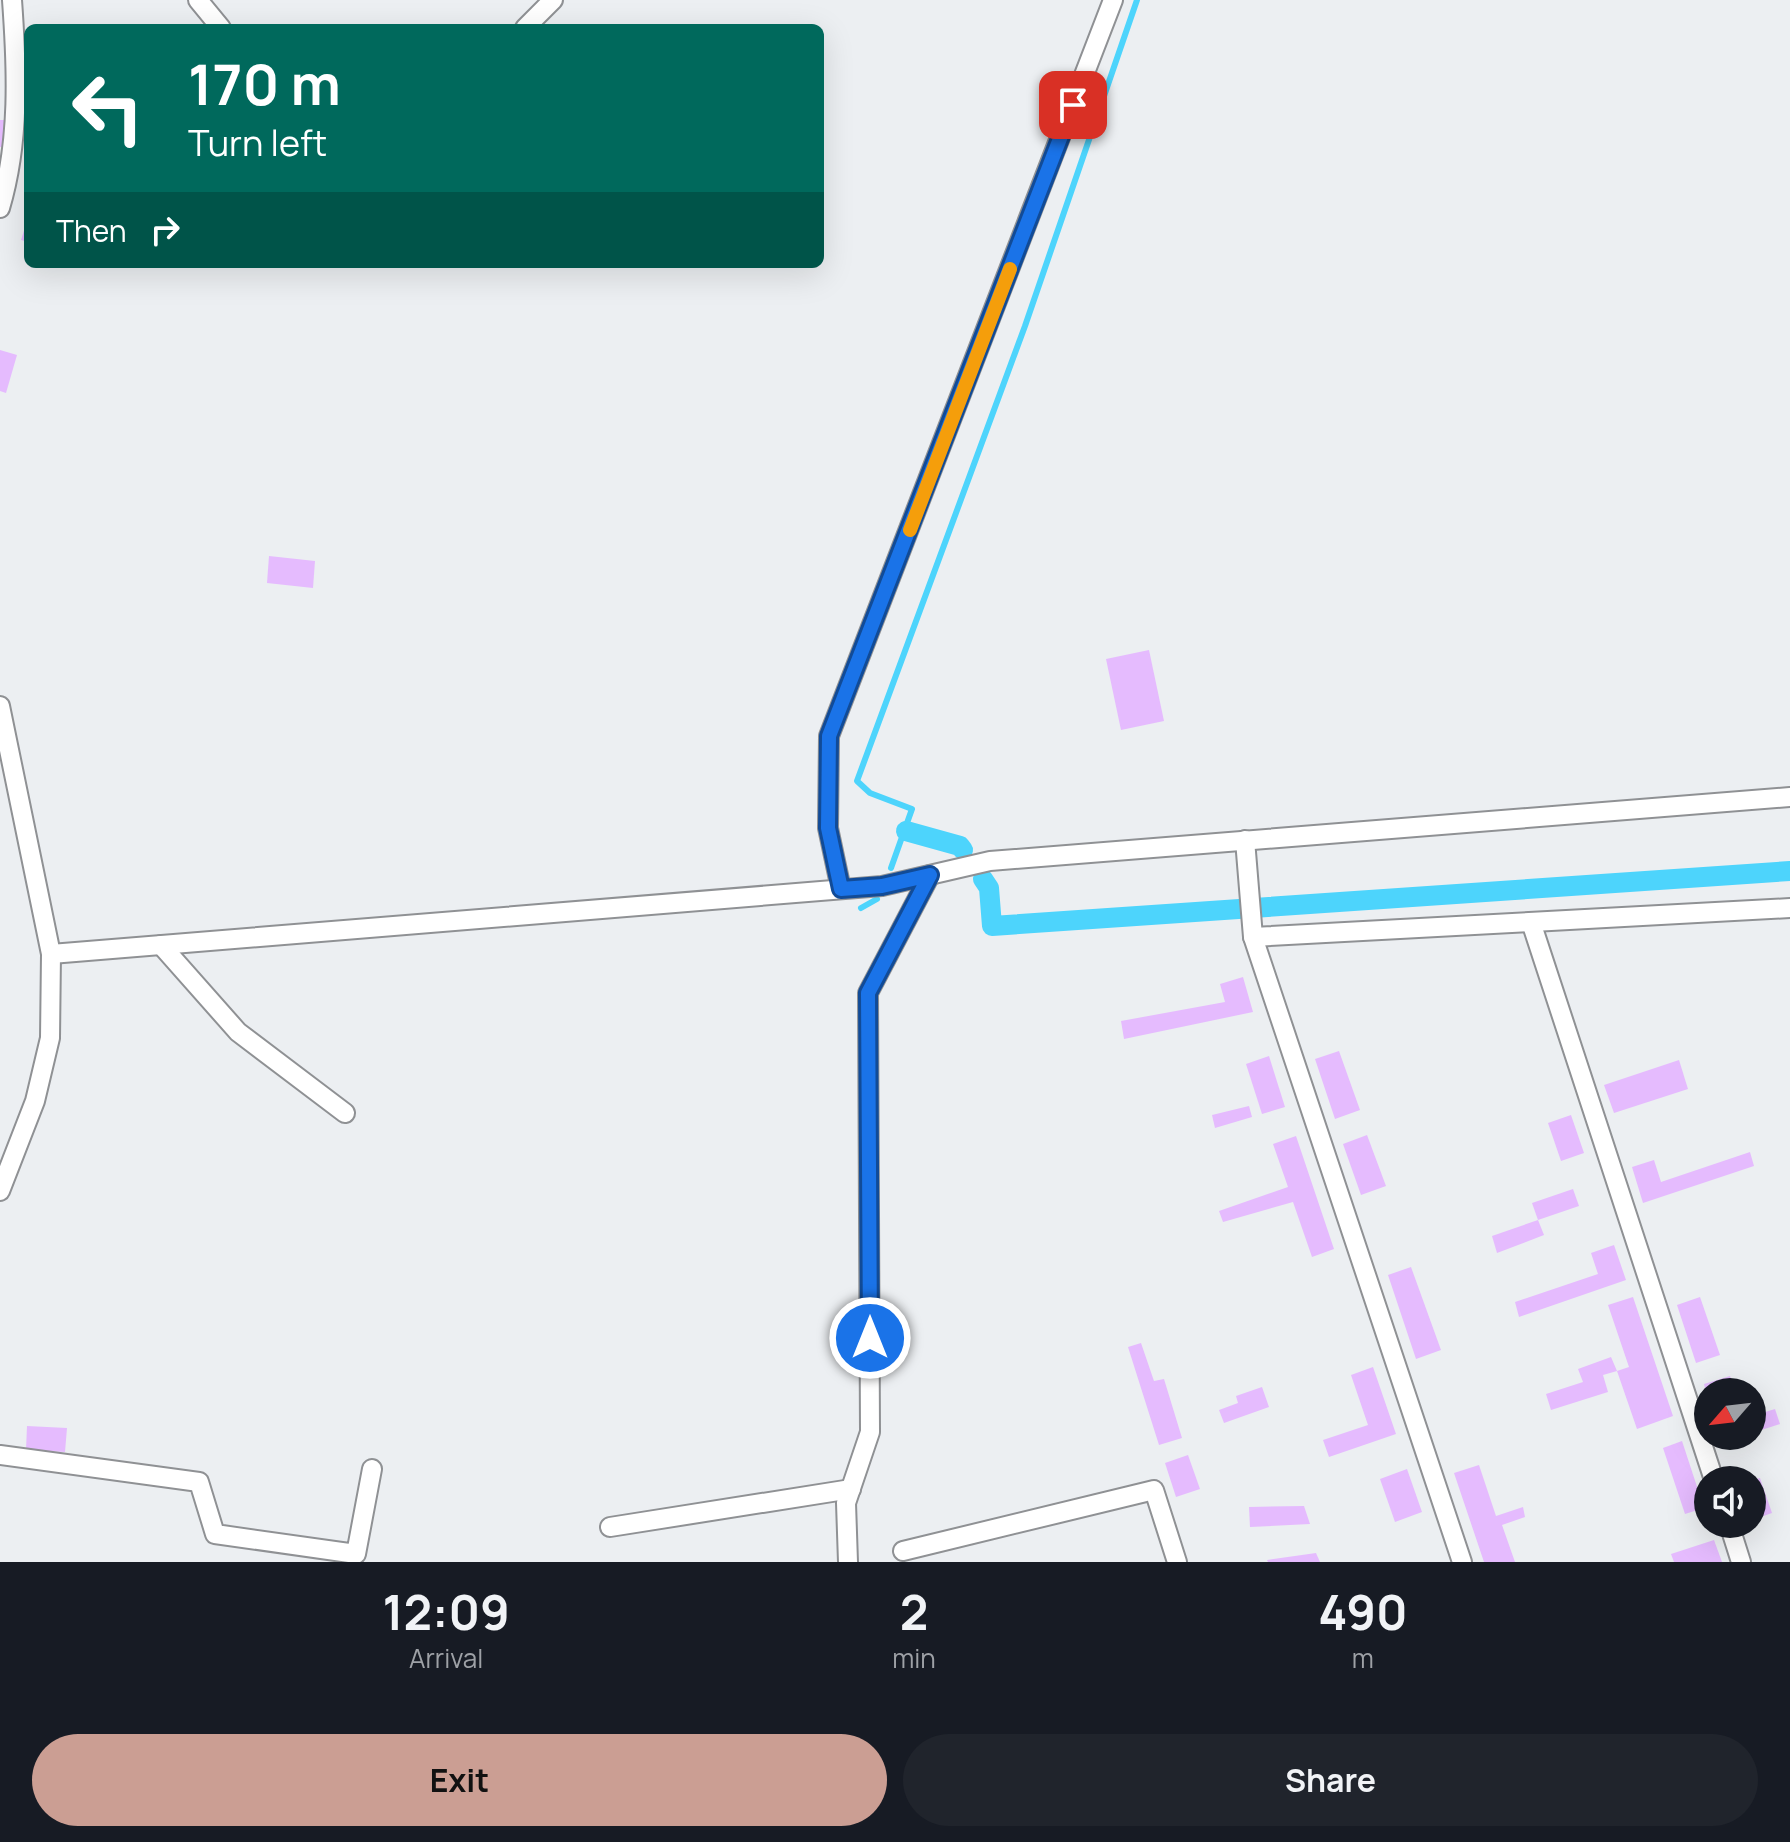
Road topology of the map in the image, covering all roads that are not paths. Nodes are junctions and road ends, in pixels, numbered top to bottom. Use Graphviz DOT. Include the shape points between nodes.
graph roads {
  1 [pos="12,0"];
  2 [pos="198,0"];
  3 [pos="553,0"];
  4 [pos="1113,0"];
  5 [pos="218,24"];
  6 [pos="529,24"];
  7 [pos="0,208"];
  8 [pos="0,706"];
  9 [pos="1790,797"];
  10 [pos="1245,840"];
  11 [pos="930,875"];
  12 [pos="841,889"];
  13 [pos="1790,908"];
  14 [pos="1531,922"];
  15 [pos="1253,936"];
  16 [pos="161,945"];
  17 [pos="51,954"];
  18 [pos="345,1113"];
  19 [pos="0,1191"];
  20 [pos="0,1455"];
  21 [pos="1709,1466"];
  22 [pos="372,1469"];
  23 [pos="851,1489"];
  24 [pos="610,1527"];
  25 [pos="1733,1538"];
  26 [pos="903,1551"];
  27 [pos="848,1562"];
  28 [pos="1177,1562"];
  29 [pos="1462,1562"];
  30 [pos="1741,1562"];
  1 -- 7 [label="street" via="17,83"];
  2 -- 5 [label="street"];
  3 -- 6 [label="street"];
  4 -- 12 [label="street" via="829,736 828,828"];
  8 -- 17 [label="street"];
  9 -- 10 [label="street"];
  10 -- 11 [label="street" via="990,861"];
  10 -- 15 [label="street"];
  11 -- 12 [label="street"];
  11 -- 23 [label="street" via="868,993 870,1432"];
  12 -- 16 [label="street"];
  13 -- 14 [label="street"];
  14 -- 15 [label="street"];
  14 -- 21 [label="street"];
  15 -- 29 [label="street"];
  16 -- 17 [label="street"];
  16 -- 18 [label="street" via="238,1032"];
  17 -- 19 [label="street" via="50,1038 35,1101"];
  20 -- 22 [label="street" via="199,1482 215,1534 356,1554"];
  23 -- 24 [label="street"];
  23 -- 27 [label="street" via="846,1503"];
  25 -- 30 [label="street"];
  26 -- 28 [label="street" via="1154,1490"];
}
